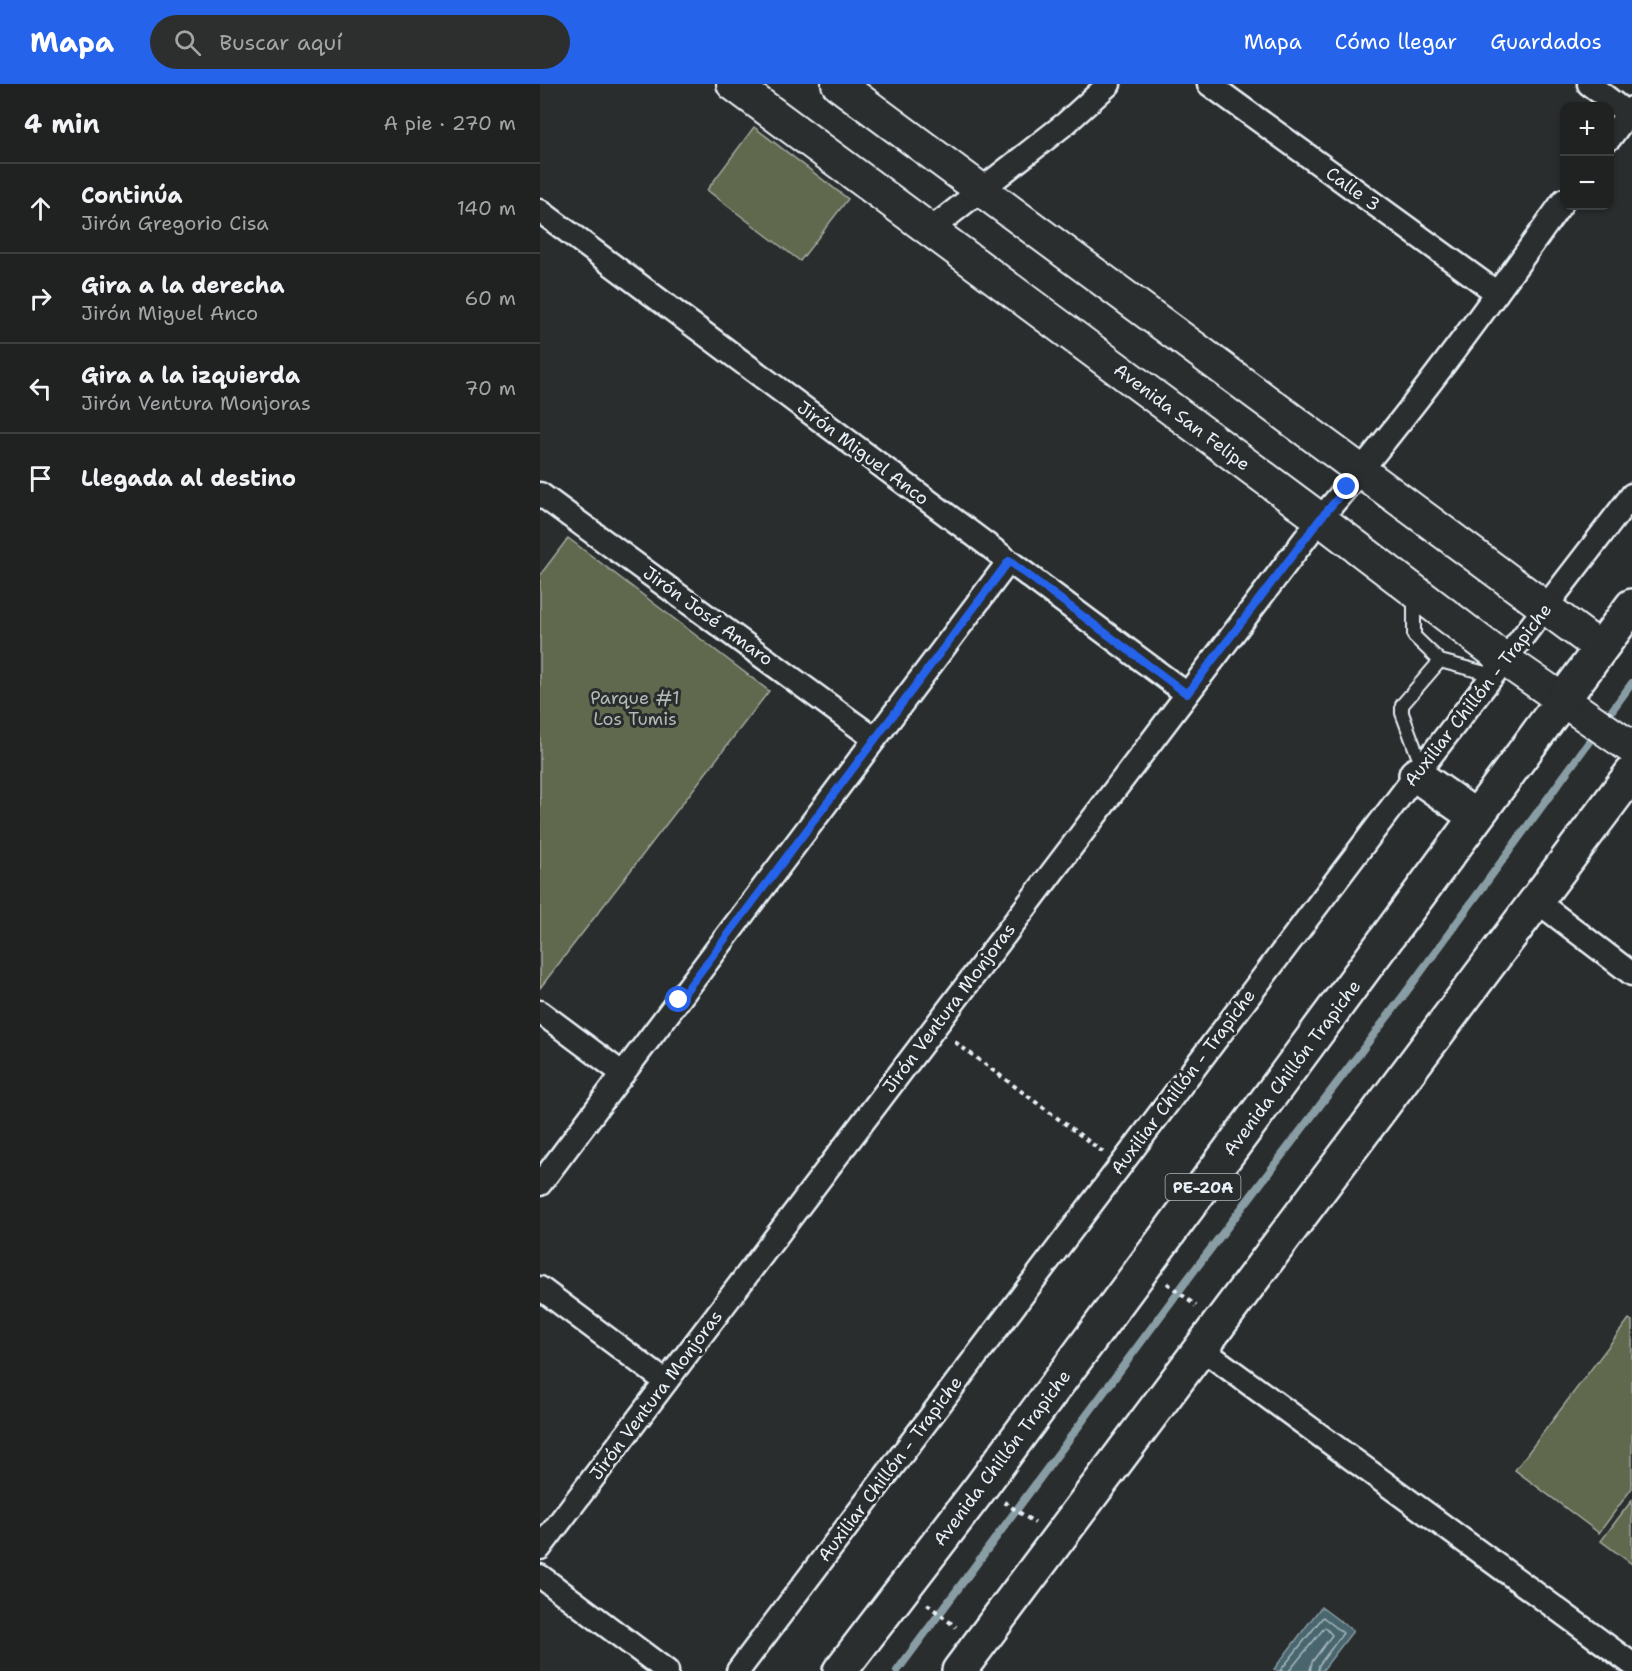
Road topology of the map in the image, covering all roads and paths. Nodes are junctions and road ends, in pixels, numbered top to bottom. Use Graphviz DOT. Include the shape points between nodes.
graph roads {
  1 [pos="733,84"];
  2 [pos="838,84"];
  3 [pos="1109,84"];
  4 [pos="1209,84"];
  5 [pos="1589,84"];
  6 [pos="1631,113"];
  7 [pos="1614,133"];
  8 [pos="982,191"];
  9 [pos="1560,206"];
  10 [pos="540,211"];
  11 [pos="930,230"];
  12 [pos="1497,294"];
  13 [pos="1362,471"];
  14 [pos="540,494"];
  15 [pos="1632,495"];
  16 [pos="1320,519"];
  17 [pos="1009,561"];
  18 [pos="1415,591"];
  19 [pos="1632,606"];
  20 [pos="1545,608"];
  21 [pos="1600,648"];
  22 [pos="1440,661"];
  23 [pos="1499,668"];
  24 [pos="1187,694"];
  25 [pos="1562,699"];
  26 [pos="875,739"];
  27 [pos="1632,748"];
  28 [pos="1419,771"];
  29 [pos="1632,773"];
  30 [pos="1476,818"];
  31 [pos="1538,902"];
  32 [pos="1632,974"];
  33 [pos="540,1012"];
  34 [pos="935,1027"];
  35 [pos="623,1074"];
  36 [pos="1120,1165"];
  37 [pos="540,1184"];
  38 [pos="1145,1266"];
  39 [pos="540,1288"];
  40 [pos="1211,1337"];
  41 [pos="666,1382"];
  42 [pos="981,1487"];
  43 [pos="1059,1539"];
  44 [pos="540,1548"];
  45 [pos="540,1576"];
  46 [pos="906,1586"];
  47 [pos="979,1646"];
  48 [pos="1632,1664"];
  49 [pos="667,1671"];
  50 [pos="738,1671"];
  51 [pos="840,1671"];
  52 [pos="959,1671"];
  1 -- 11 [label="main road, Avenida San Felipe"];
  2 -- 8 [label="main road"];
  3 -- 8 [label="street"];
  4 -- 12 [label="street, Calle 3"];
  5 -- 6 [label="street"];
  6 -- 7 [label="street"];
  8 -- 11 [label="street"];
  8 -- 13 [label="main road"];
  9 -- 12 [label="street, Jirón Ventura Monjoras"];
  10 -- 17 [label="street, Jirón Miguel Anco"];
  11 -- 16 [label="main road, Avenida San Felipe"];
  12 -- 13 [label="street, Jirón Ventura Monjoras"];
  13 -- 16 [label="street, Jirón Ventura Monjoras"];
  13 -- 20 [label="main road"];
  14 -- 26 [label="street, Jirón José Amaro"];
  15 -- 20 [label="street, Auxiliar Chillón - Trapiche"];
  16 -- 18 [label="main road, Avenida San Felipe"];
  16 -- 24 [label="street, Jirón Ventura Monjoras"];
  17 -- 24 [label="street, Jirón Miguel Anco"];
  17 -- 26 [label="street"];
  18 -- 22 [label="lane" via="1414,636"];
  18 -- 23 [label="main road, Avenida San Felipe"];
  19 -- 21 [label="main road, Avenida Chillón Trapiche / PE-20A"];
  20 -- 21 [label="main road"];
  20 -- 23 [label="street, Auxiliar Chillón - Trapiche"];
  21 -- 25 [label="main road, Avenida Chillón Trapiche / PE-20A"];
  22 -- 23 [label="lane"];
  22 -- 28 [label="lane" via="1402,705"];
  23 -- 25 [label="main road, Avenida San Felipe"];
  23 -- 28 [label="street, Auxiliar Chillón - Trapiche"];
  24 -- 34 [label="street, Jirón Ventura Monjoras"];
  25 -- 27 [label="main road, Avenida San Felipe"];
  25 -- 30 [label="main road, Avenida Chillón Trapiche / PE-20A"];
  26 -- 35 [label="street"];
  28 -- 30 [label="main road"];
  28 -- 36 [label="street, Auxiliar Chillón - Trapiche"];
  29 -- 31 [label="main road"];
  30 -- 38 [label="main road, Avenida Chillón Trapiche / PE-20A"];
  31 -- 32 [label="street"];
  31 -- 40 [label="main road"];
  33 -- 35 [label="street"];
  34 -- 36 [label="path"];
  34 -- 41 [label="street, Jirón Ventura Monjoras"];
  35 -- 37 [label="street"];
  36 -- 50 [label="street, Auxiliar Chillón - Trapiche"];
  38 -- 40 [label="path"];
  38 -- 42 [label="main road, Avenida Chillón Trapiche / PE-20A"];
  39 -- 41 [label="street"];
  40 -- 43 [label="main road"];
  40 -- 48 [label="street"];
  41 -- 44 [label="street, Jirón Ventura Monjoras"];
  42 -- 43 [label="path"];
  42 -- 46 [label="main road, Avenida Chillón Trapiche / PE-20A"];
  43 -- 47 [label="main road"];
  45 -- 49 [label="street"];
  46 -- 47 [label="path"];
  46 -- 51 [label="main road, Avenida Chillón Trapiche / PE-20A"];
  47 -- 52 [label="main road"];
}
